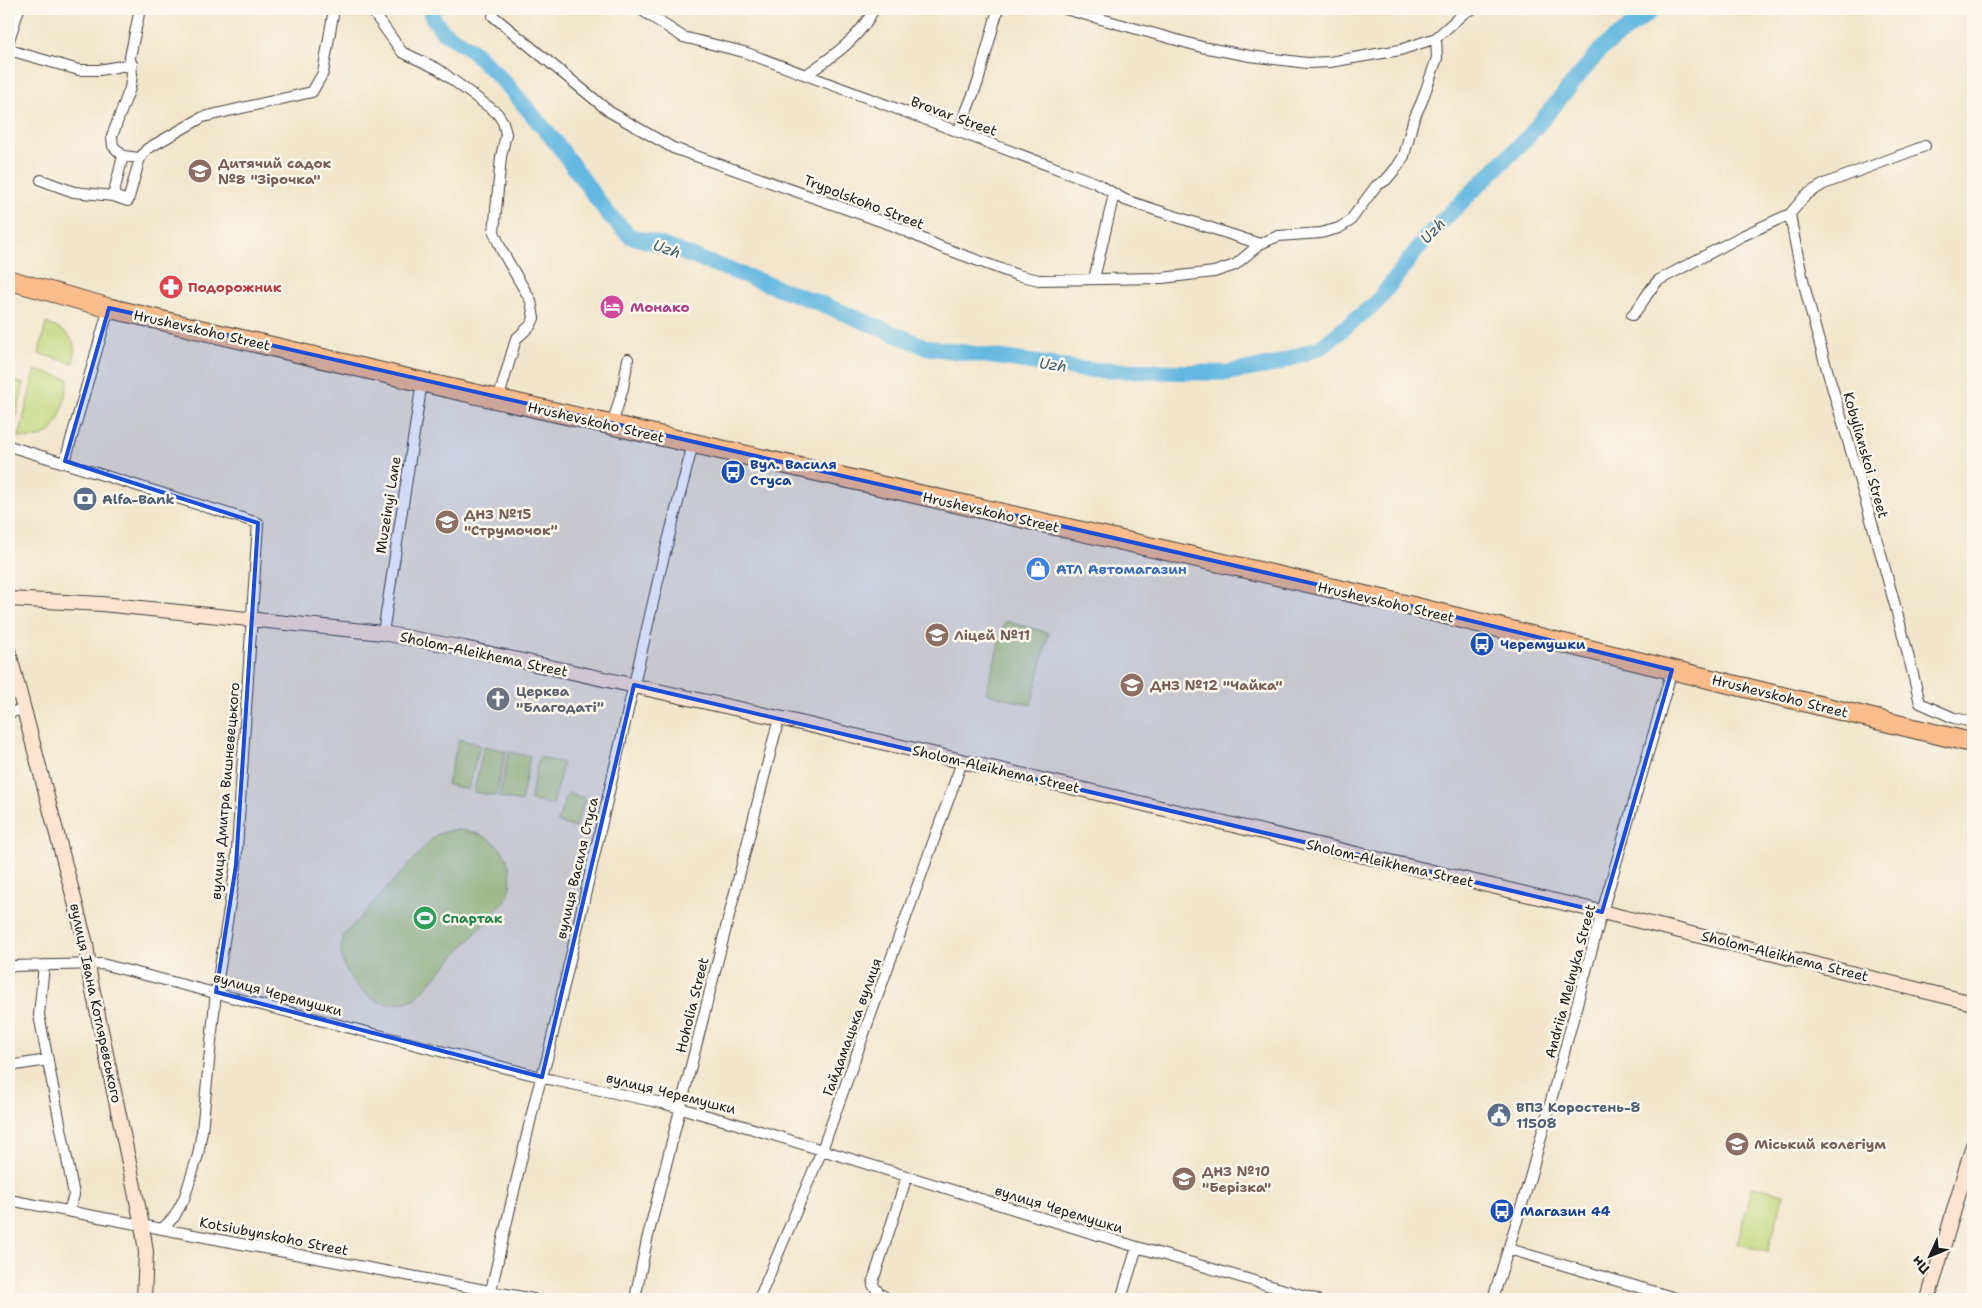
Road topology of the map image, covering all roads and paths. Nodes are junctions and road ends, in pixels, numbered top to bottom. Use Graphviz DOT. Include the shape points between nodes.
graph roads {
  1 [pos="19,9"];
  2 [pos="140,9"];
  3 [pos="334,9"];
  4 [pos="371,9"];
  5 [pos="640,9"];
  6 [pos="874,9"];
  7 [pos="998,9"];
  8 [pos="1065,9"];
  9 [pos="1474,9"];
  10 [pos="493,16"];
  11 [pos="1436,38"];
  12 [pos="9,40"];
  13 [pos="9,50"];
  14 [pos="132,64"];
  15 [pos="806,75"];
  16 [pos="958,132"];
  17 [pos="1925,146"];
  18 [pos="123,156"];
  19 [pos="140,158"];
  20 [pos="41,180"];
  21 [pos="1114,194"];
  22 [pos="113,196"];
  23 [pos="1790,214"];
  24 [pos="1260,244"];
  25 [pos="1094,279"];
  26 [pos="9,280"];
  27 [pos="109,308"];
  28 [pos="1632,315"];
  29 [pos="628,359"];
  30 [pos="422,382"];
  31 [pos="498,400"];
  32 [pos="612,425"];
  33 [pos="693,444"];
  34 [pos="9,446"];
  35 [pos="65,461"];
  36 [pos="9,599"];
  37 [pos="253,620"];
  38 [pos="384,633"];
  39 [pos="9,653"];
  40 [pos="1672,670"];
  41 [pos="634,685"];
  42 [pos="24,709"];
  43 [pos="9,712"];
  44 [pos="779,718"];
  45 [pos="1973,722"];
  46 [pos="1973,744"];
  47 [pos="962,762"];
  48 [pos="1602,912"];
  49 [pos="88,964"];
  50 [pos="44,965"];
  51 [pos="9,966"];
  52 [pos="216,992"];
  53 [pos="1973,1003"];
  54 [pos="48,1060"];
  55 [pos="9,1066"];
  56 [pos="542,1077"];
  57 [pos="681,1108"];
  58 [pos="1973,1145"];
  59 [pos="822,1150"];
  60 [pos="907,1176"];
  61 [pos="9,1200"];
  62 [pos="70,1211"];
  63 [pos="142,1224"];
  64 [pos="162,1229"];
  65 [pos="1137,1247"];
  66 [pos="1509,1249"];
  67 [pos="490,1295"];
  68 [pos="144,1299"];
  69 [pos="533,1299"];
  70 [pos="635,1299"];
  71 [pos="759,1299"];
  72 [pos="888,1299"];
  73 [pos="1121,1299"];
  74 [pos="1316,1299"];
  75 [pos="1493,1299"];
  76 [pos="1679,1299"];
  77 [pos="1928,1299"];
  1 -- 12 [label="street"];
  2 -- 14 [label="street" via="130,57"];
  3 -- 19 [label="street" via="323,73 312,92 203,117 148,149"];
  4 -- 31 [label="street" via="402,52 438,69 497,113 503,122 506,134 494,232 531,301 534,318 532,326 516,338"];
  5 -- 15 [label="street, Brovar Street" via="684,37 744,52"];
  6 -- 15 [label="street" via="862,30"];
  7 -- 16 [label="street" via="978,82"];
  8 -- 11 [label="street" via="1202,47 1307,63 1400,50"];
  9 -- 11 [label="street" via="1459,16"];
  10 -- 25 [label="street, Trypolskoho Street" via="610,112 674,148 892,225 1017,275 1039,280"];
  11 -- 24 [label="street" via="1437,58 1413,121 1404,156 1386,180 1376,186 1350,221 1339,228 1321,233 1278,236"];
  13 -- 14 [label="street" via="79,70"];
  14 -- 18 [label="street" via="130,88 112,136 113,146"];
  15 -- 16 [label="street, Brovar Street"];
  16 -- 21 [label="street, Brovar Street" via="1096,183"];
  17 -- 23 [label="street" via="1824,184 1806,195"];
  18 -- 19 [label="street"];
  18 -- 22 [label="street"];
  19 -- 22 [label="street" via="128,201"];
  20 -- 22 [label="street" via="74,192"];
  21 -- 24 [label="street, Brovar Street"];
  21 -- 25 [label="street"];
  23 -- 28 [label="street" via="1660,280"];
  23 -- 45 [label="street, Kobylianskoi Street" via="1816,331 1908,650 1920,703 1954,718"];
  24 -- 25 [label="street, Trypolskoho Street" via="1235,265 1214,272 1162,278"];
  26 -- 27 [label="highway, Hrushevskoho Street"];
  27 -- 30 [label="highway, Hrushevskoho Street"];
  27 -- 35 [label="street"];
  29 -- 32 [label="street"];
  30 -- 31 [label="highway, Hrushevskoho Street"];
  30 -- 38 [label="street, Muzeinyi Lane"];
  31 -- 32 [label="highway, Hrushevskoho Street"];
  32 -- 33 [label="highway, Hrushevskoho Street"];
  33 -- 40 [label="highway, Hrushevskoho Street" via="1388,601"];
  33 -- 41 [label="street, вулиця Василя Стуса"];
  34 -- 35 [label="street"];
  35 -- 37 [label="street, вулиця Дмитра Вишневецького" via="258,523"];
  36 -- 37 [label="street, Sholom-Aleikhema Street" via="102,604"];
  37 -- 38 [label="street, Sholom-Aleikhema Street"];
  37 -- 52 [label="street, вулиця Дмитра Вишневецького" via="236,865"];
  38 -- 41 [label="street, Sholom-Aleikhema Street"];
  39 -- 42 [label="street, вулиця Івана Котляревського"];
  40 -- 46 [label="highway, Hrushevskoho Street"];
  40 -- 48 [label="street, Andriia Melnyka Street"];
  41 -- 44 [label="street, Sholom-Aleikhema Street"];
  41 -- 56 [label="street, вулиця Василя Стуса"];
  42 -- 43 [label="street"];
  42 -- 49 [label="street, вулиця Івана Котляревського" via="86,944"];
  44 -- 47 [label="street, Sholom-Aleikhema Street"];
  44 -- 57 [label="street, Hoholia Street"];
  47 -- 48 [label="street, Sholom-Aleikhema Street"];
  47 -- 59 [label="street, Гайдамацька вулиця"];
  48 -- 53 [label="street, Sholom-Aleikhema Street"];
  48 -- 66 [label="street, Andriia Melnyka Street"];
  49 -- 50 [label="street, вулиця Черемушки"];
  49 -- 52 [label="street, вулиця Черемушки" via="102,964"];
  49 -- 63 [label="street, вулиця Івана Котляревського"];
  50 -- 51 [label="street, вулиця Черемушки"];
  50 -- 54 [label="street" via="39,1015"];
  52 -- 56 [label="street, вулиця Черемушки"];
  52 -- 64 [label="street, вулиця Дмитра Вишневецького" via="198,1155 184,1199 174,1217"];
  54 -- 55 [label="street"];
  54 -- 62 [label="street" via="74,1195"];
  56 -- 57 [label="street, вулиця Черемушки"];
  56 -- 67 [label="street, вулиця Василя Стуса"];
  57 -- 59 [label="street, вулиця Черемушки"];
  57 -- 70 [label="street, Hoholia Street"];
  58 -- 77 [label="street"];
  59 -- 60 [label="street, вулиця Черемушки"];
  59 -- 71 [label="street, Гайдамацька вулиця"];
  60 -- 65 [label="street, вулиця Черемушки"];
  60 -- 72 [label="street" via="874,1278 873,1285"];
  61 -- 62 [label="street, Kotsiubynskoho Street"];
  62 -- 63 [label="street, Kotsiubynskoho Street"];
  63 -- 64 [label="street, Kotsiubynskoho Street"];
  63 -- 68 [label="street, вулиця Івана Котляревського" via="146,1252"];
  64 -- 67 [label="street, Kotsiubynskoho Street"];
  65 -- 73 [label="street"];
  65 -- 74 [label="street, вулиця Черемушки"];
  66 -- 75 [label="street, Andriia Melnyka Street"];
  66 -- 76 [label="street"];
  67 -- 69 [label="street, Kotsiubynskoho Street"];
}
